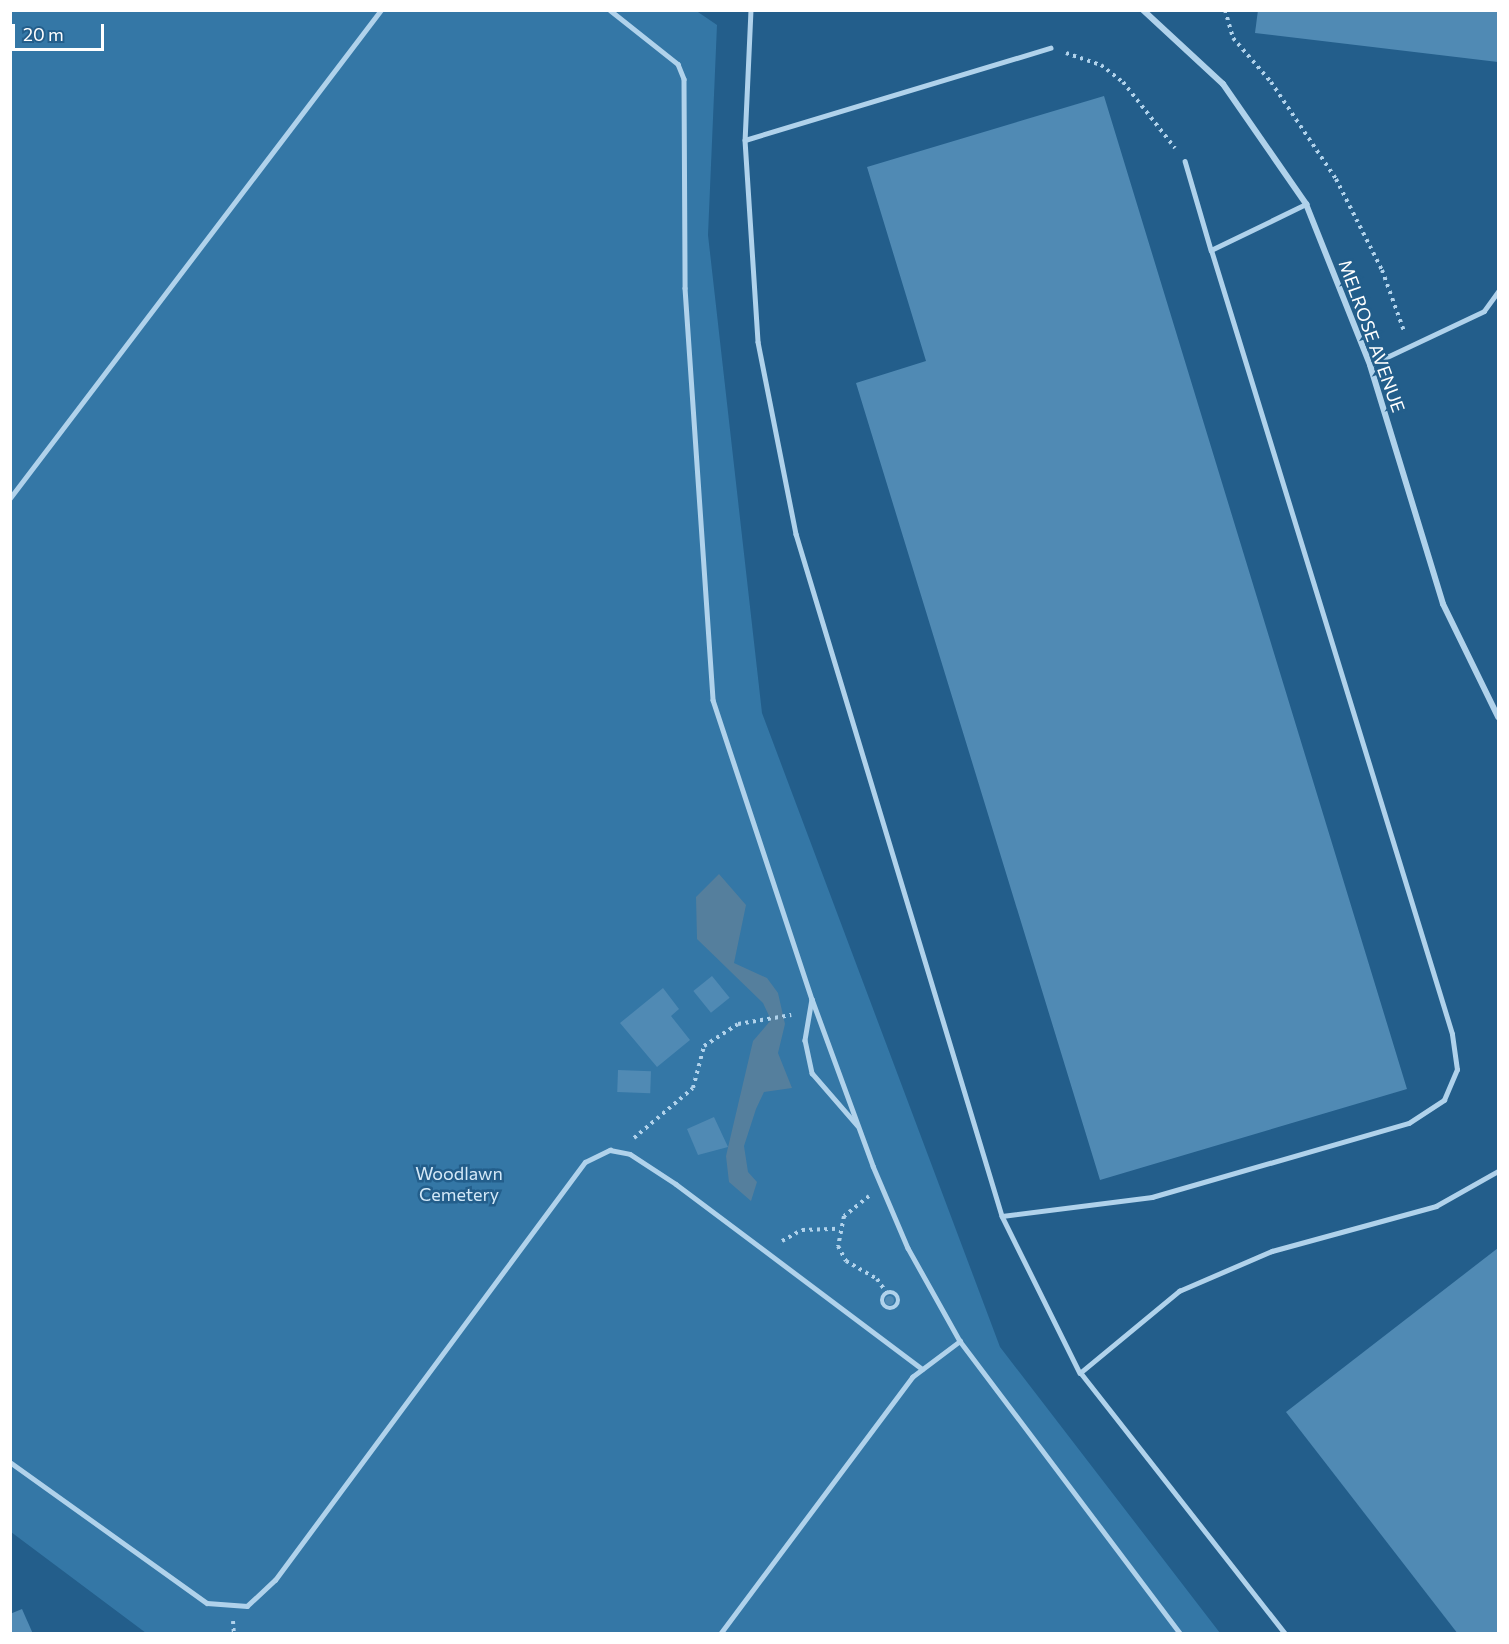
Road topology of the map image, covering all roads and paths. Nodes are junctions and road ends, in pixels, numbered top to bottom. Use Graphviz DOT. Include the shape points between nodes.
graph roads {
  1 [pos="381,10"];
  2 [pos="610,10"];
  3 [pos="751,10"];
  4 [pos="1143,10"];
  5 [pos="1225,10"];
  6 [pos="1050,48"];
  7 [pos="745,140"];
  8 [pos="1185,160"];
  9 [pos="1306,204"];
  10 [pos="1211,250"];
  11 [pos="1498,292"];
  12 [pos="1410,346"];
  13 [pos="1370,365"];
  14 [pos="10,498"];
  15 [pos="1498,717"];
  16 [pos="812,999"];
  17 [pos="785,1016"];
  18 [pos="858,1126"];
  19 [pos="621,1151"];
  20 [pos="1498,1171"];
  21 [pos="883,1190"];
  22 [pos="1002,1216"];
  23 [pos="838,1229"];
  24 [pos="771,1255"];
  25 [pos="886,1292"];
  26 [pos="960,1341"];
  27 [pos="922,1369"];
  28 [pos="1080,1373"];
  29 [pos="10,1461"];
  30 [pos="720,1634"];
  31 [pos="1181,1634"];
  32 [pos="1285,1634"];
  1 -- 14 [label="lane"];
  2 -- 16 [label="lane" via="678,64 684,79 685,288 713,700"];
  3 -- 7 [label="lane"];
  4 -- 9 [label="street, MELROSE AVENUE" via="1223,84"];
  5 -- 12 [label="path" via="1233,38 1271,82 1336,179 1382,270"];
  6 -- 7 [label="lane"];
  6 -- 8 [label="path" via="1101,65 1123,82"];
  7 -- 22 [label="lane" via="758,342 796,534"];
  8 -- 10 [label="lane"];
  9 -- 10 [label="lane"];
  9 -- 13 [label="street, MELROSE AVENUE"];
  10 -- 22 [label="lane" via="1410,896 1457,1053 1457,1070 1444,1100 1409,1123 1152,1197"];
  11 -- 12 [label="lane" via="1484,311"];
  12 -- 13 [label="lane"];
  13 -- 15 [label="street, MELROSE AVENUE" via="1443,604"];
  16 -- 18 [label="lane"];
  16 -- 18 [label="lane" via="805,1040 812,1073"];
  17 -- 19 [label="path" via="738,1024 704,1046 693,1088"];
  18 -- 21 [label="lane"];
  19 -- 24 [label="lane"];
  19 -- 29 [label="lane" via="603,1151 585,1162 275,1580 247,1606 222,1608 198,1598"];
  20 -- 28 [label="lane" via="1436,1206 1272,1251 1179,1291"];
  21 -- 23 [label="path" via="854,1204"];
  21 -- 26 [label="lane"];
  22 -- 28 [label="lane"];
  23 -- 24 [label="path" via="802,1230"];
  23 -- 25 [label="path" via="843,1258 877,1279"];
  24 -- 27 [label="lane"];
  25 -- 25 [label="path" via="882,1303 894,1307 897,1297"];
  26 -- 27 [label="lane"];
  26 -- 31 [label="lane"];
  27 -- 30 [label="lane"];
  28 -- 32 [label="lane"];
}
